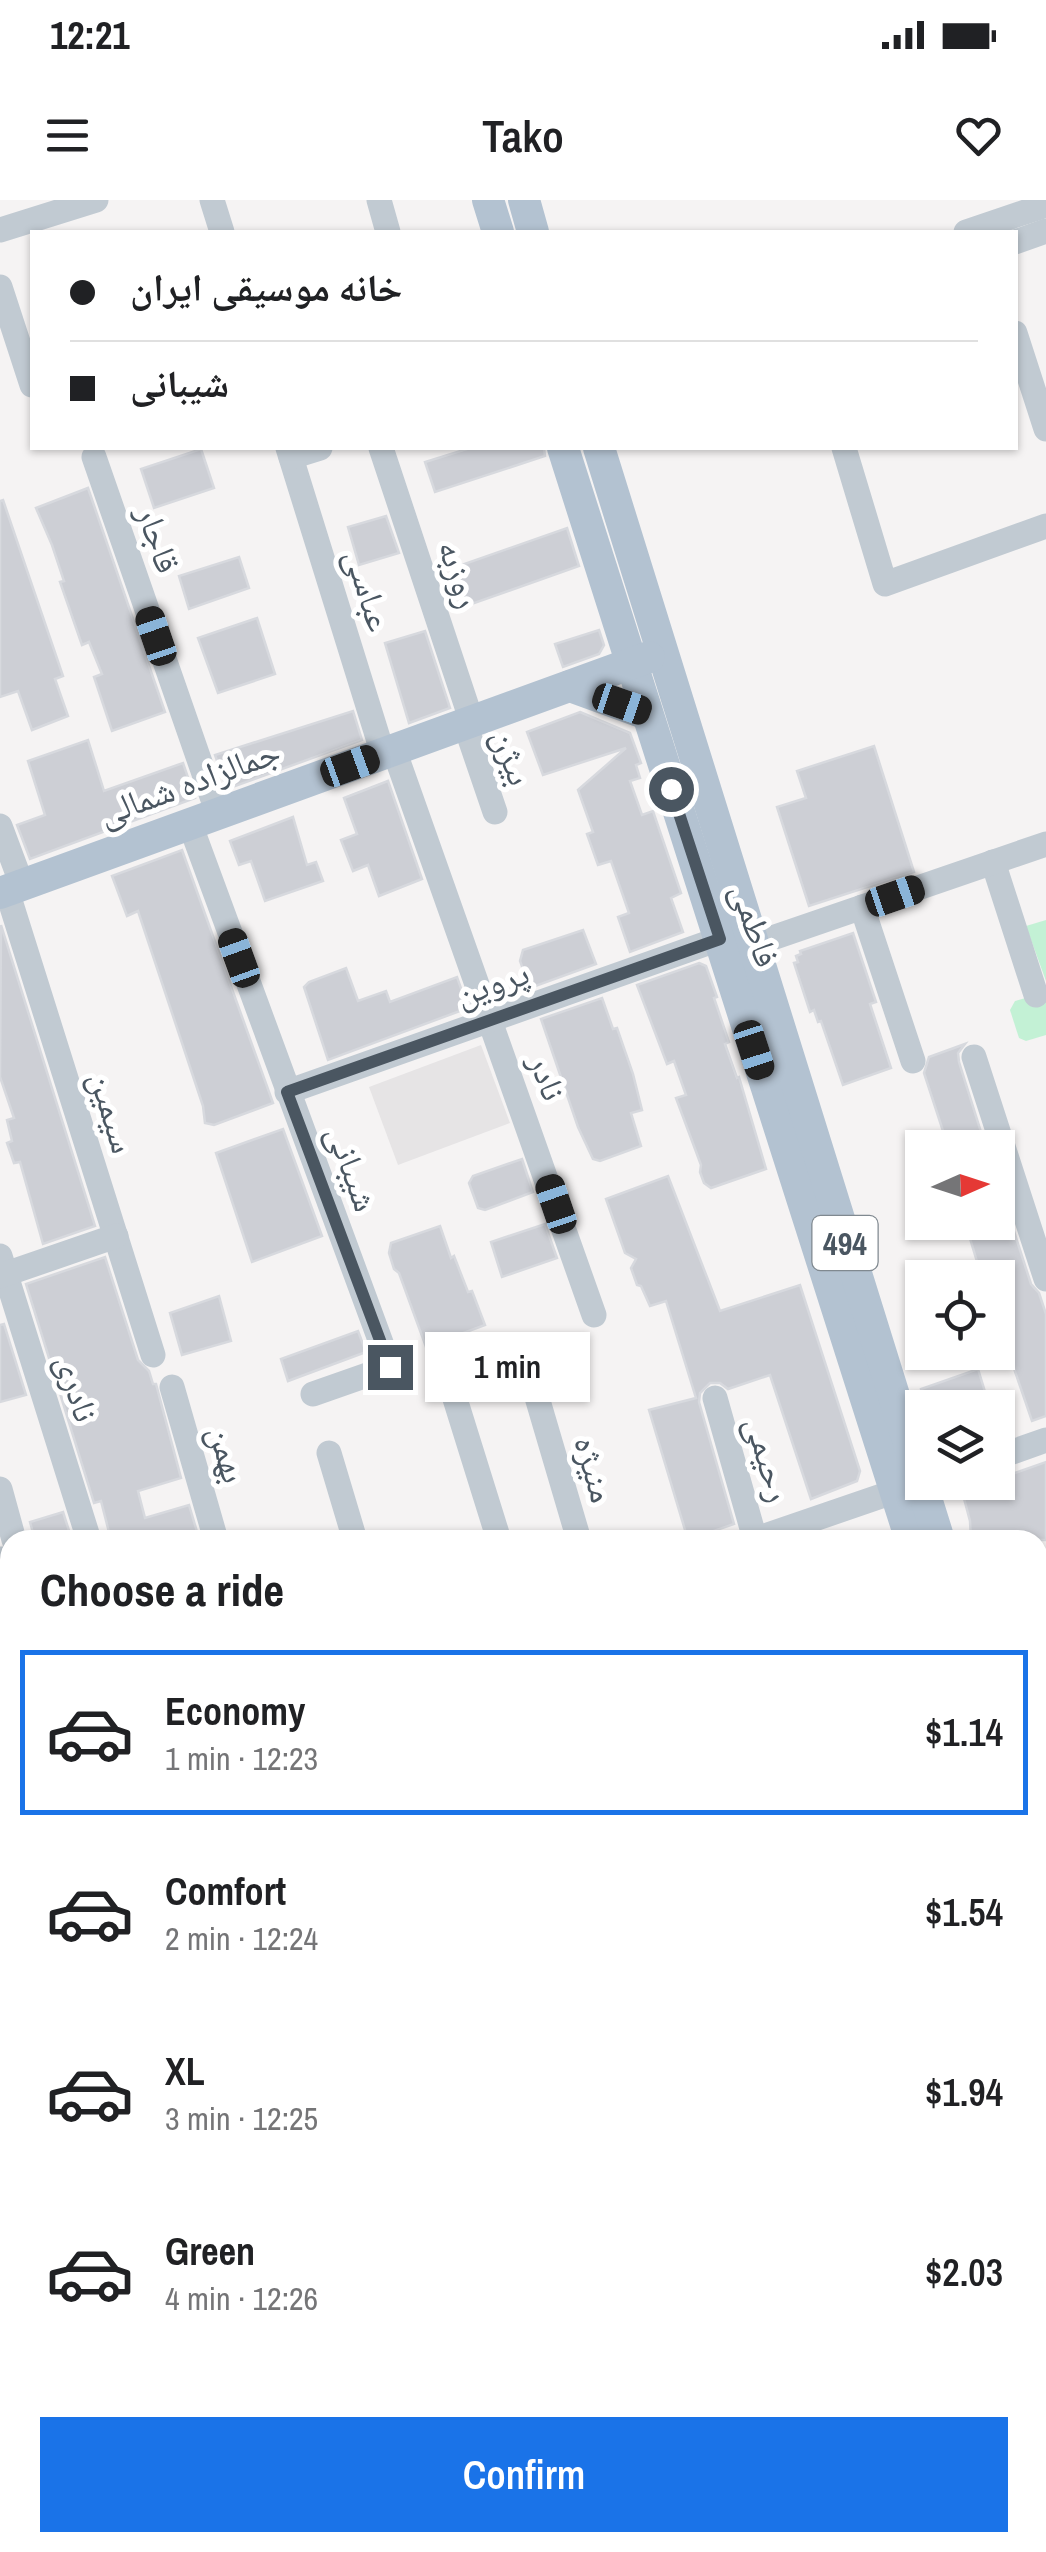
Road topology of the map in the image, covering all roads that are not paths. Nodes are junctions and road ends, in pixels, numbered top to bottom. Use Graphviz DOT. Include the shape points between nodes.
graph roads {
  1 [pos="96,200"];
  2 [pos="212,200"];
  3 [pos="379,200"];
  4 [pos="488,200"];
  5 [pos="524,200"];
  6 [pos="1046,204"];
  7 [pos="0,230"];
  8 [pos="221,230"];
  9 [pos="387,230"];
  10 [pos="497,230"];
  11 [pos="533,230"];
  12 [pos="972,230"];
  13 [pos="1046,231"];
  14 [pos="1018,241"];
  15 [pos="0,287"];
  16 [pos="18,350"];
  17 [pos="1018,354"];
  18 [pos="30,379"];
  19 [pos="1022,382"];
  20 [pos="1046,429"];
  21 [pos="382,450"];
  22 [pos="564,450"];
  23 [pos="600,450"];
  24 [pos="845,450"];
  25 [pos="290,452"];
  26 [pos="94,457"];
  27 [pos="1046,526"];
  28 [pos="662,652"];
  29 [pos="631,664"];
  30 [pos="570,686"];
  31 [pos="647,714"];
  32 [pos="469,723"];
  33 [pos="389,752"];
  34 [pos="495,812"];
  35 [pos="204,819"];
  36 [pos="0,826"];
  37 [pos="1046,844"];
  38 [pos="993,862"];
  39 [pos="9,890"];
  40 [pos="862,908"];
  41 [pos="732,946"];
  42 [pos="1036,995"];
  43 [pos="490,1020"];
  44 [pos="974,1057"];
  45 [pos="913,1061"];
  46 [pos="287,1092"];
  47 [pos="116,1236"];
  48 [pos="2,1269"];
  49 [pos="1046,1279"];
  50 [pos="594,1314"];
  51 [pos="153,1355"];
  52 [pos="526,1360"];
  53 [pos="451,1386"];
  54 [pos="172,1387"];
  55 [pos="313,1394"];
  56 [pos="715,1398"];
  57 [pos="1046,1440"];
  58 [pos="1015,1451"];
  59 [pos="330,1452"];
  60 [pos="905,1462"];
  61 [pos="905,1489"];
  62 [pos="0,1490"];
  63 [pos="912,1500"];
  64 [pos="920,1500"];
  65 [pos="11,1530"];
  66 [pos="86,1530"];
  67 [pos="213,1530"];
  68 [pos="352,1530"];
  69 [pos="496,1530"];
  70 [pos="576,1530"];
  71 [pos="751,1530"];
  72 [pos="783,1530"];
  73 [pos="911,1530"];
  74 [pos="934,1530"];
  1 -- 7 [label="street"];
  2 -- 8 [label="street"];
  3 -- 9 [label="street"];
  4 -- 10 [label="main road"];
  5 -- 11 [label="main road"];
  6 -- 12 [label="street"];
  13 -- 14 [label="street"];
  15 -- 16 [label="street"];
  16 -- 18 [label="street"];
  17 -- 19 [label="street"];
  19 -- 20 [label="street"];
  21 -- 32 [label="street, روزبه"];
  22 -- 29 [label="main road, فاطمی / 494"];
  23 -- 28 [label="main road, فاطمی / 494"];
  24 -- 27 [label="street" via="885,584"];
  25 -- 33 [label="street, عباسی"];
  26 -- 35 [label="street, قاجار"];
  28 -- 29 [label="main road, جمالزاده شمالی"];
  28 -- 41 [label="main road, فاطمی / 494"];
  29 -- 30 [label="main road, جمالزاده شمالی"];
  29 -- 31 [label="main road, فاطمی / 494"];
  30 -- 31 [label="main road"];
  30 -- 32 [label="main road, جمالزاده شمالی"];
  31 -- 41 [label="main road, فاطمی / 494"];
  32 -- 33 [label="main road, جمالزاده شمالی"];
  32 -- 34 [label="street, بیژن"];
  33 -- 35 [label="main road, جمالزاده شمالی"];
  33 -- 43 [label="street, نادر"];
  35 -- 39 [label="main road, جمالزاده شمالی"];
  35 -- 46 [label="street, شیبانی"];
  36 -- 39 [label="street, سیمین"];
  37 -- 38 [label="street, پروین"];
  38 -- 40 [label="street, پروین"];
  38 -- 42 [label="street"];
  39 -- 47 [label="street, سیمین"];
  40 -- 41 [label="street, پروین"];
  40 -- 45 [label="street"];
  41 -- 43 [label="street, پروین"];
  41 -- 60 [label="main road, فاطمی / 494"];
  43 -- 46 [label="street, پروین"];
  43 -- 50 [label="street, نادر"];
  44 -- 49 [label="street"];
  46 -- 55 [label="street, شیبانی" via="390,1367"];
  47 -- 48 [label="street"];
  47 -- 51 [label="street, سیمین"];
  48 -- 66 [label="street, نادری"];
  52 -- 70 [label="street, منیژه"];
  53 -- 69 [label="street"];
  54 -- 67 [label="street, بهمن"];
  56 -- 71 [label="street, رحیمی"];
  57 -- 58 [label="street"];
  59 -- 68 [label="street"];
  61 -- 72 [label="street"];
  62 -- 65 [label="street"];
  63 -- 73 [label="main road, فاطمی / 494"];
  64 -- 74 [label="main road, فاطمی / 494"];
}
